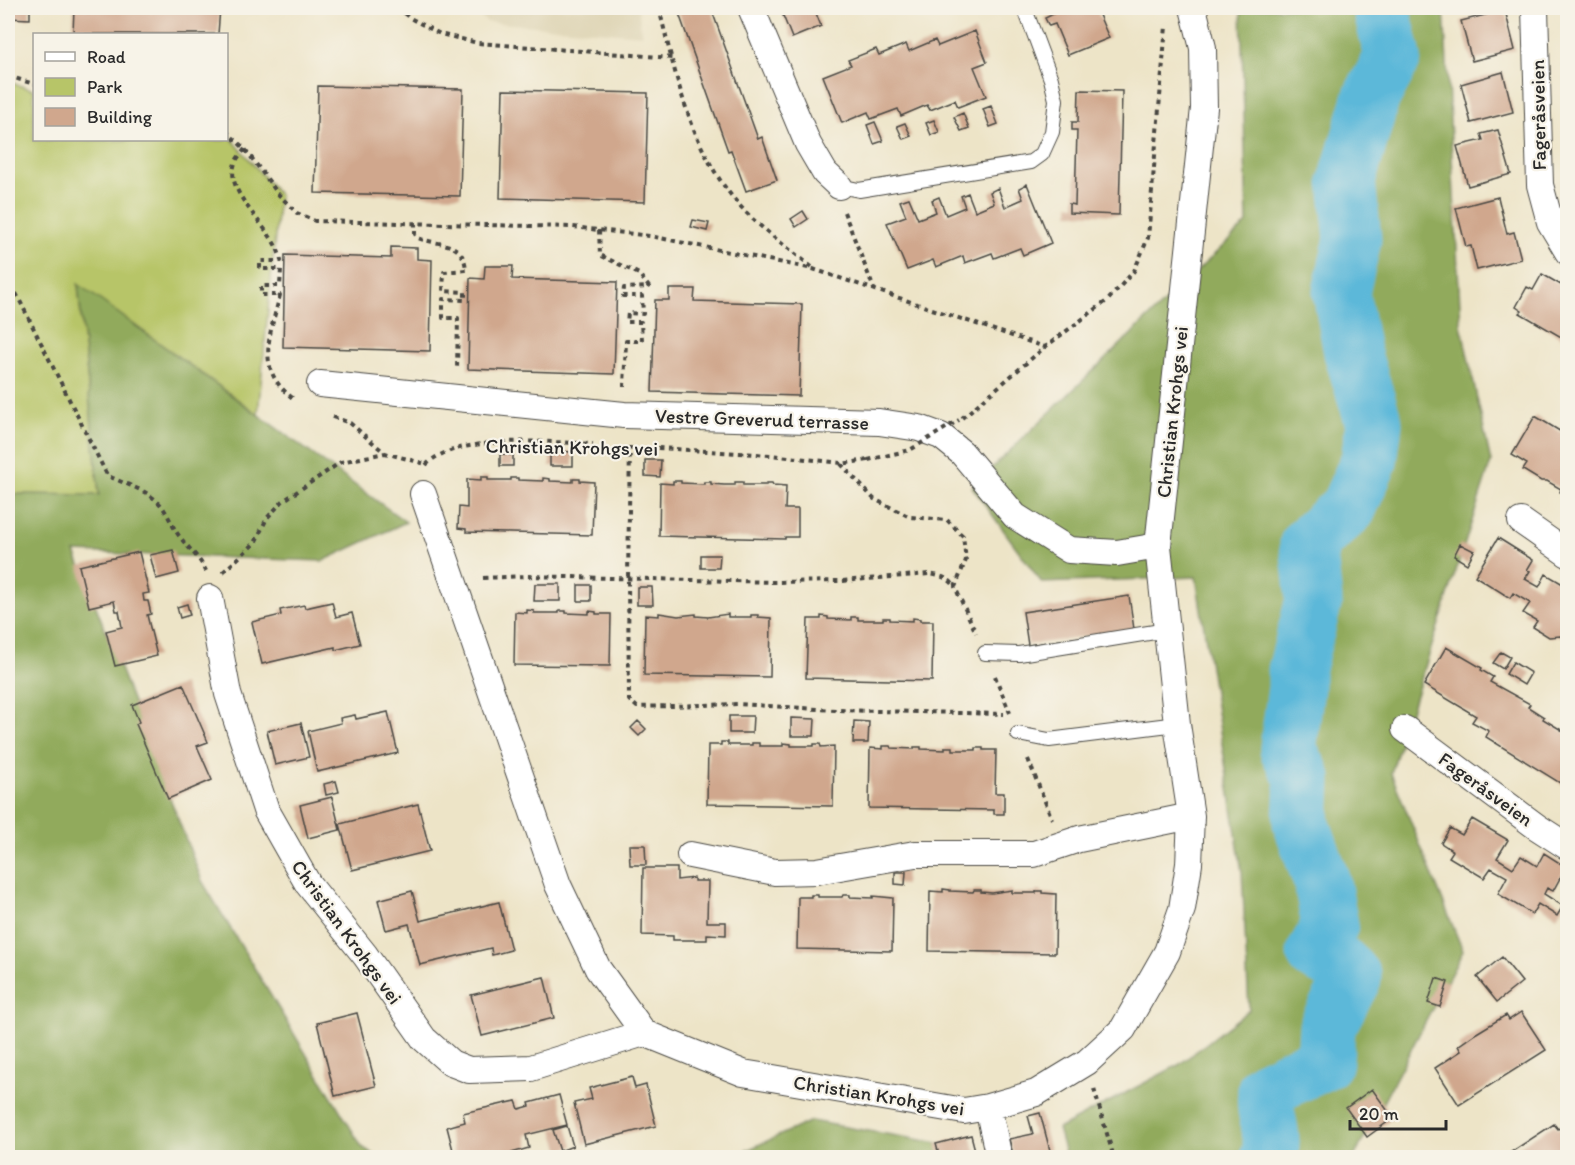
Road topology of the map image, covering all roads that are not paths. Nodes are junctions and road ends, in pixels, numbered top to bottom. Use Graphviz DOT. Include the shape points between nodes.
graph roads {
  1 [pos="751,8"];
  2 [pos="1193,8"];
  3 [pos="1535,8"];
  4 [pos="1026,12"];
  5 [pos="839,186"];
  6 [pos="1568,252"];
  7 [pos="326,385"];
  8 [pos="423,494"];
  9 [pos="1521,521"];
  10 [pos="1158,546"];
  11 [pos="1568,554"];
  12 [pos="210,589"];
  13 [pos="1167,630"];
  14 [pos="985,653"];
  15 [pos="1177,724"];
  16 [pos="1405,729"];
  17 [pos="1018,734"];
  18 [pos="1191,816"];
  19 [pos="1568,847"];
  20 [pos="690,855"];
  21 [pos="644,1033"];
  22 [pos="988,1107"];
  23 [pos="999,1158"];
  1 -- 5 [label="street" via="808,144 825,173"];
  2 -- 10 [label="street, Christian Krohgs vei" via="1203,48 1204,108"];
  3 -- 6 [label="street, Fageråsveien" via="1540,184 1550,222"];
  4 -- 5 [label="lane" via="1056,100 1052,132 1042,154 1031,162 859,190"];
  7 -- 10 [label="street, Vestre Greverud terrasse" via="624,415 879,422 919,428 941,436 962,453 1015,516 1069,549 1117,553"];
  8 -- 21 [label="street" via="558,885 598,969"];
  9 -- 11 [label="street"];
  10 -- 13 [label="street, Christian Krohgs vei"];
  12 -- 21 [label="street, Christian Krohgs vei" via="228,694 266,810 308,884 365,955 424,1039 452,1063 469,1070 531,1068"];
  13 -- 14 [label="lane" via="1018,654"];
  13 -- 15 [label="street, Christian Krohgs vei"];
  15 -- 17 [label="lane" via="1049,740"];
  15 -- 18 [label="street, Christian Krohgs vei"];
  16 -- 19 [label="street, Fageråsveien"];
  18 -- 20 [label="street" via="1079,839 1034,854 915,854 817,871 775,872"];
  18 -- 22 [label="street, Christian Krohgs vei" via="1182,909 1167,952 1123,1029 1087,1062 1036,1093"];
  21 -- 22 [label="street, Christian Krohgs vei" via="743,1073 964,1111"];
  22 -- 23 [label="street"];
}
